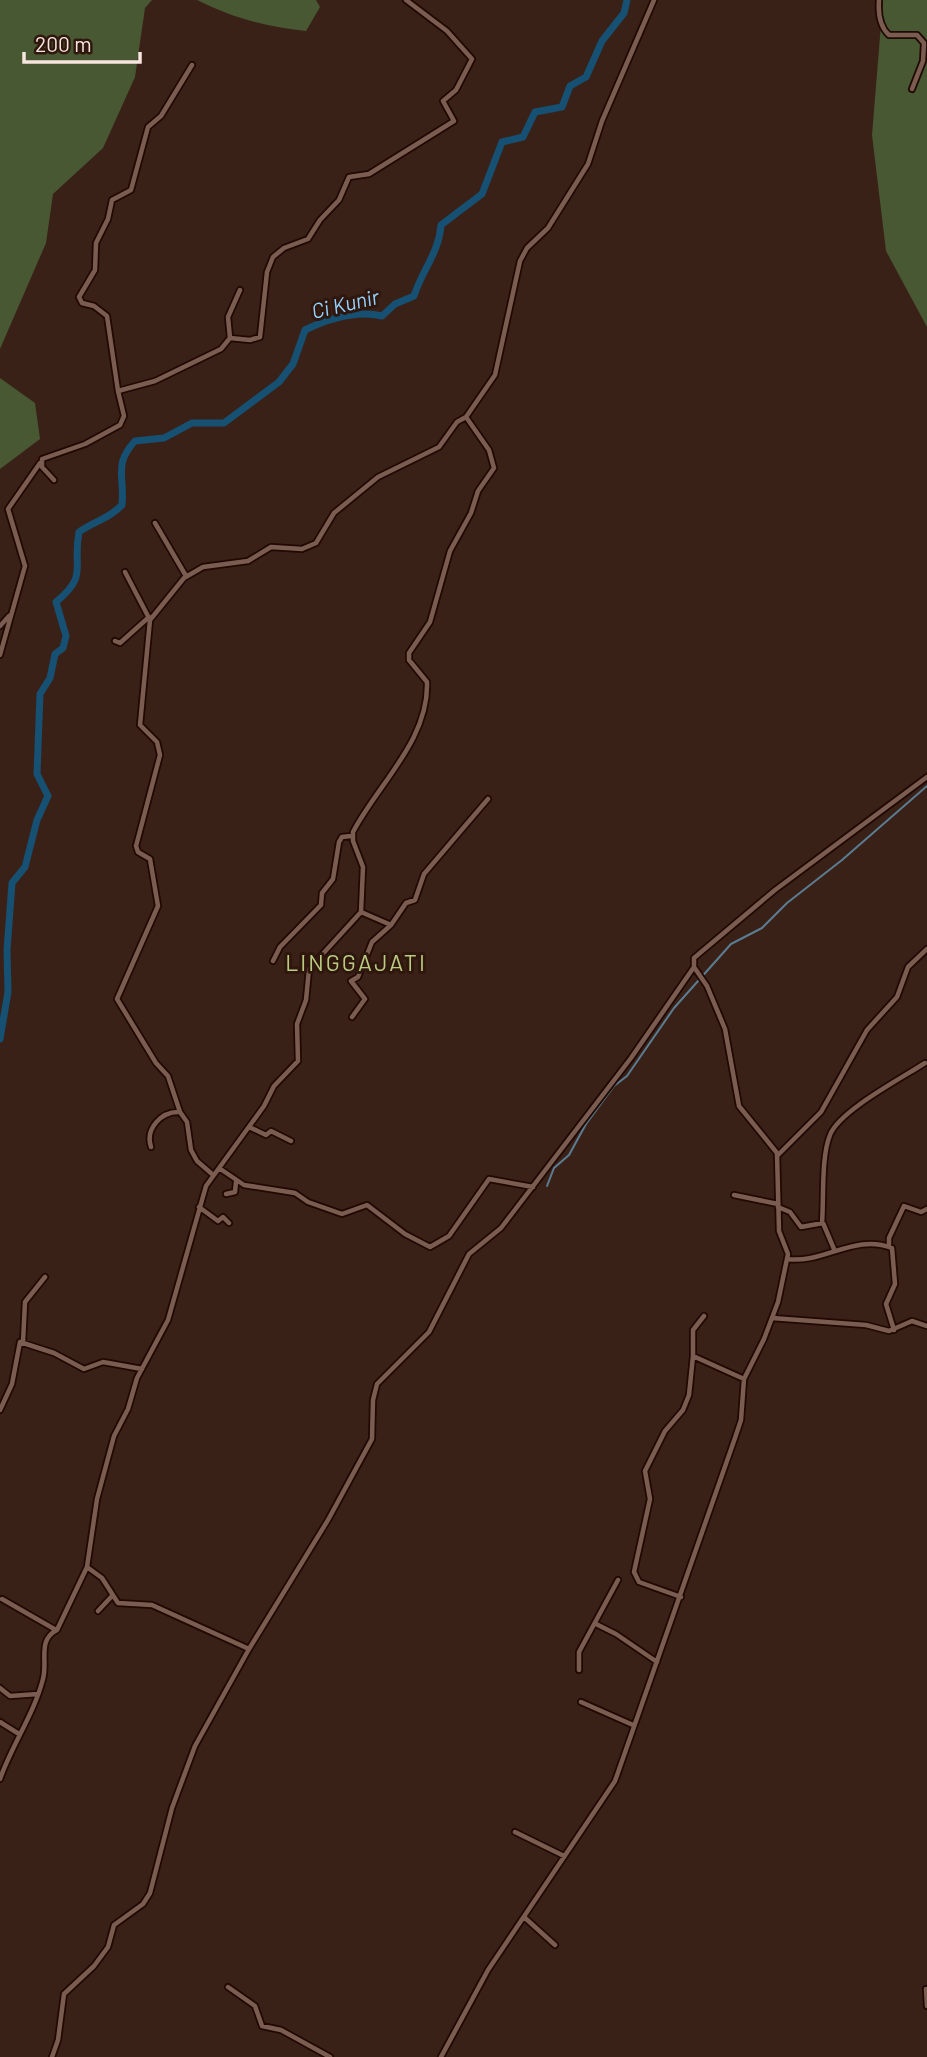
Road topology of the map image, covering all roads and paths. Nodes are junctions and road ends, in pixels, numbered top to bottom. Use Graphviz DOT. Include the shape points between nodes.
graph roads {
  1 [pos="406,0"];
  2 [pos="654,0"];
  3 [pos="879,0"];
  4 [pos="192,65"];
  5 [pos="912,89"];
  6 [pos="240,290"];
  7 [pos="230,338"];
  8 [pos="118,391"];
  9 [pos="466,416"];
  10 [pos="40,463"];
  11 [pos="54,480"];
  12 [pos="155,523"];
  13 [pos="125,572"];
  14 [pos="186,576"];
  15 [pos="10,614"];
  16 [pos="149,618"];
  17 [pos="0,626"];
  18 [pos="115,641"];
  19 [pos="0,655"];
  20 [pos="927,777"];
  21 [pos="488,799"];
  22 [pos="351,836"];
  23 [pos="360,912"];
  24 [pos="391,925"];
  25 [pos="927,949"];
  26 [pos="273,961"];
  27 [pos="694,967"];
  28 [pos="352,1017"];
  29 [pos="925,1063"];
  30 [pos="180,1112"];
  31 [pos="249,1127"];
  32 [pos="291,1141"];
  33 [pos="151,1147"];
  34 [pos="777,1156"];
  35 [pos="219,1168"];
  36 [pos="212,1174"];
  37 [pos="236,1182"];
  38 [pos="533,1187"];
  39 [pos="226,1194"];
  40 [pos="734,1195"];
  41 [pos="778,1206"];
  42 [pos="200,1207"];
  43 [pos="927,1209"];
  44 [pos="229,1223"];
  45 [pos="822,1223"];
  46 [pos="889,1247"];
  47 [pos="834,1250"];
  48 [pos="788,1259"];
  49 [pos="45,1277"];
  50 [pos="704,1316"];
  51 [pos="772,1318"];
  52 [pos="927,1326"];
  53 [pos="894,1330"];
  54 [pos="23,1342"];
  55 [pos="694,1356"];
  56 [pos="142,1369"];
  57 [pos="744,1379"];
  58 [pos="0,1410"];
  59 [pos="87,1567"];
  60 [pos="618,1580"];
  61 [pos="112,1596"];
  62 [pos="681,1597"];
  63 [pos="2,1599"];
  64 [pos="98,1611"];
  65 [pos="596,1624"];
  66 [pos="57,1630"];
  67 [pos="249,1649"];
  68 [pos="657,1662"];
  69 [pos="579,1670"];
  70 [pos="0,1688"];
  71 [pos="38,1694"];
  72 [pos="581,1702"];
  73 [pos="0,1721"];
  74 [pos="633,1725"];
  75 [pos="19,1734"];
  76 [pos="0,1777"];
  77 [pos="514,1832"];
  78 [pos="564,1856"];
  79 [pos="524,1917"];
  80 [pos="555,1945"];
  81 [pos="228,1987"];
  82 [pos="926,1989"];
  83 [pos="927,2006"];
  84 [pos="52,2057"];
  85 [pos="330,2057"];
  86 [pos="441,2057"];
  1 -- 7 [label="street" via="447,31 472,59 456,90 443,101 454,121 369,174 349,177 339,200 308,239 273,257 267,272 260,337"];
  2 -- 9 [label="street" via="586,168 548,228 520,261 495,375"];
  3 -- 5 [label="street" via="884,31 917,35 924,43 923,61"];
  4 -- 8 [label="street" via="161,116 148,127 131,190 112,200 96,243 95,270 79,297 107,316"];
  6 -- 7 [label="street" via="228,317"];
  7 -- 8 [label="street" via="221,349 155,381"];
  8 -- 10 [label="street" via="124,416 120,425 85,444 43,457"];
  9 -- 14 [label="street" via="439,447 378,477 334,513 316,543 302,549 271,547 248,561 204,566"];
  9 -- 22 [label="street" via="489,450 492,472 450,551 430,622 409,653 409,660 427,682 420,717 398,767"];
  10 -- 11 [label="street"];
  10 -- 15 [label="street" via="8,512 25,562"];
  12 -- 14 [label="street"];
  13 -- 16 [label="street"];
  14 -- 16 [label="street"];
  15 -- 17 [label="street"];
  15 -- 19 [label="street"];
  16 -- 18 [label="street" via="125,640"];
  16 -- 30 [label="street" via="140,723 157,742 159,760 136,846 150,859 158,906 117,999 168,1076"];
  20 -- 27 [label="street" via="775,890 696,955"];
  21 -- 24 [label="street" via="425,871 415,900 406,903"];
  22 -- 23 [label="street" via="363,867"];
  22 -- 26 [label="street" via="339,842 333,878 322,893 321,905 280,947"];
  23 -- 24 [label="street"];
  23 -- 31 [label="street" via="312,963 297,1024 298,1061 274,1086"];
  24 -- 28 [label="street" via="372,942 358,977 351,981 365,999"];
  25 -- 34 [label="street" via="908,967 897,997 867,1030 821,1112"];
  27 -- 34 [label="street" via="725,1029 738,1106"];
  27 -- 38 [label="street"];
  29 -- 45 [label="street" via="863,1102 833,1130 828,1142"];
  30 -- 33 [label="street" via="159,1119 150,1133"];
  30 -- 36 [label="street" via="186,1119 193,1155"];
  31 -- 32 [label="street"];
  31 -- 35 [label="street"];
  34 -- 41 [label="street"];
  35 -- 36 [label="street"];
  35 -- 37 [label="street"];
  36 -- 42 [label="street"];
  37 -- 38 [label="street" via="295,1193 342,1214 367,1205 429,1247 449,1236 489,1180"];
  37 -- 39 [label="street" via="235,1192"];
  38 -- 67 [label="street" via="499,1231 469,1254 429,1332 377,1384 372,1439"];
  40 -- 41 [label="street"];
  41 -- 45 [label="street" via="790,1212 800,1227"];
  41 -- 48 [label="street" via="779,1231"];
  42 -- 44 [label="street" via="218,1221 223,1217"];
  42 -- 56 [label="street" via="168,1320"];
  43 -- 46 [label="street" via="922,1212 904,1206"];
  45 -- 47 [label="street"];
  46 -- 47 [label="street" via="875,1243"];
  46 -- 53 [label="street" via="895,1284 886,1307"];
  47 -- 48 [label="street" via="804,1260"];
  48 -- 51 [label="street"];
  49 -- 54 [label="street" via="25,1302"];
  50 -- 55 [label="street" via="694,1330"];
  51 -- 53 [label="street"];
  51 -- 57 [label="street"];
  52 -- 53 [label="street" via="912,1321"];
  54 -- 56 [label="street" via="84,1369 103,1362"];
  54 -- 58 [label="street" via="18,1344 12,1384"];
  55 -- 57 [label="street"];
  55 -- 62 [label="street" via="683,1410 659,1440 644,1473 650,1499 634,1572 639,1582"];
  56 -- 59 [label="street" via="114,1436 97,1499"];
  57 -- 62 [label="street" via="741,1420"];
  59 -- 61 [label="street" via="102,1578"];
  59 -- 66 [label="street"];
  60 -- 65 [label="street"];
  61 -- 64 [label="street"];
  61 -- 67 [label="street" via="118,1603 152,1605"];
  62 -- 68 [label="street"];
  63 -- 66 [label="street"];
  65 -- 68 [label="street"];
  65 -- 69 [label="street" via="578,1655"];
  66 -- 71 [label="street" via="44,1643 46,1668"];
  67 -- 84 [label="street" via="195,1746 172,1808 150,1893 143,1904 114,1925 108,1947 64,1994"];
  68 -- 74 [label="street"];
  70 -- 71 [label="street" via="10,1696"];
  71 -- 75 [label="street"];
  72 -- 74 [label="street"];
  73 -- 75 [label="street"];
  74 -- 78 [label="street" via="615,1781"];
  75 -- 76 [label="street"];
  77 -- 78 [label="street"];
  78 -- 79 [label="street"];
  79 -- 80 [label="street"];
  79 -- 86 [label="street" via="488,1970"];
  81 -- 85 [label="street" via="255,2006 262,2026 281,2030"];
  82 -- 83 [label="street"];
}
